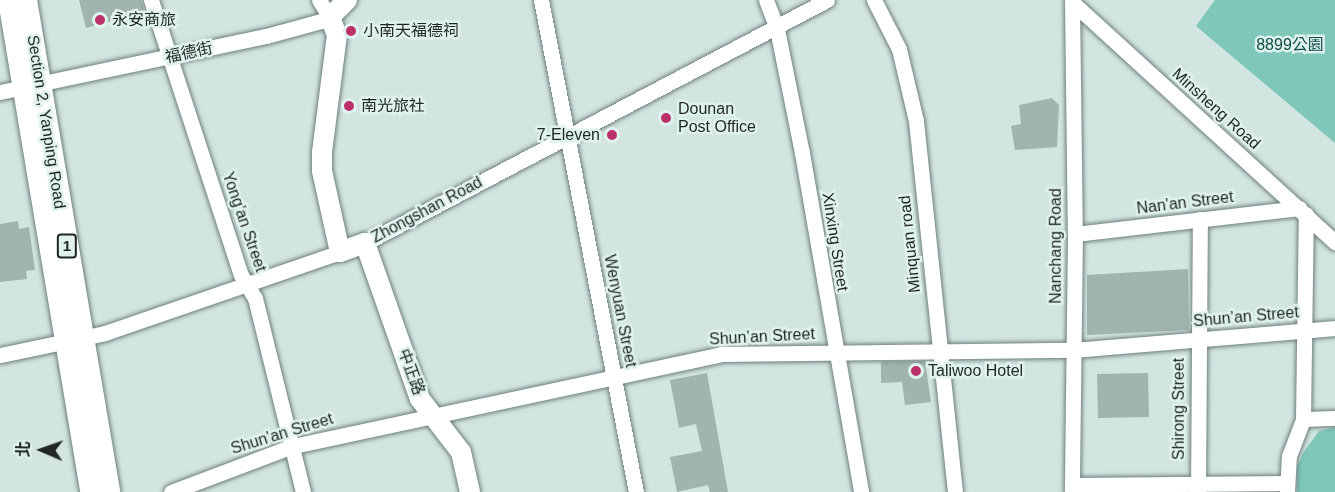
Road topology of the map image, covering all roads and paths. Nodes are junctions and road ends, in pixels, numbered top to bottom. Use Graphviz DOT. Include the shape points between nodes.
graph roads {
  1 [pos="9,0"];
  2 [pos="26,0"];
  3 [pos="151,0"];
  4 [pos="319,0"];
  5 [pos="347,0"];
  6 [pos="541,0"];
  7 [pos="766,0"];
  8 [pos="827,0"];
  9 [pos="874,0"];
  10 [pos="1072,1"];
  11 [pos="330,17"];
  12 [pos="777,29"];
  13 [pos="169,57"];
  14 [pos="32,86"];
  15 [pos="0,92"];
  16 [pos="567,138"];
  17 [pos="1303,211"];
  18 [pos="1200,219"];
  19 [pos="1075,234"];
  20 [pos="1335,242"];
  21 [pos="365,243"];
  22 [pos="339,252"];
  23 [pos="246,284"];
  24 [pos="1335,328"];
  25 [pos="1304,331"];
  26 [pos="1197,339"];
  27 [pos="73,341"];
  28 [pos="1073,350"];
  29 [pos="835,351"];
  30 [pos="939,352"];
  31 [pos="0,355"];
  32 [pos="614,376"];
  33 [pos="429,414"];
  34 [pos="1335,418"];
  35 [pos="1303,419"];
  36 [pos="293,446"];
  37 [pos="1287,487"];
  38 [pos="1198,488"];
  39 [pos="1072,489"];
  40 [pos="92,492"];
  41 [pos="109,492"];
  42 [pos="171,492"];
  43 [pos="303,492"];
  44 [pos="470,492"];
  45 [pos="636,492"];
  46 [pos="861,492"];
  47 [pos="955,492"];
  1 -- 14 [label="main road, Section 2, Yanping Road / 1"];
  2 -- 14 [label="main road, Section 2, Yanping Road / 1"];
  3 -- 13 [label="street, Yong’an Street"];
  4 -- 11 [label="street"];
  5 -- 11 [label="main road, 福德街"];
  6 -- 16 [label="street, Wenyuan Street"];
  7 -- 12 [label="street, Xinxing Street"];
  8 -- 12 [label="street, Zhongshan Road"];
  9 -- 30 [label="street, Minquan road" via="899,49 916,121"];
  10 -- 17 [label="street, Minsheng Road"];
  10 -- 19 [label="street, Nanchang Road"];
  11 -- 13 [label="street, 福德街" via="266,36"];
  11 -- 22 [label="main road" via="337,35 322,171"];
  12 -- 16 [label="street, Zhongshan Road"];
  12 -- 29 [label="street, Xinxing Street"];
  13 -- 14 [label="street, 福德街"];
  13 -- 23 [label="street, Yong’an Street"];
  14 -- 15 [label="street, 福德街"];
  14 -- 27 [label="main road, Section 2, Yanping Road / 1"];
  16 -- 21 [label="street, Zhongshan Road"];
  16 -- 32 [label="street, Wenyuan Street"];
  17 -- 18 [label="street, Nan'an Street"];
  17 -- 20 [label="street, Minsheng Road"];
  17 -- 25 [label="street"];
  18 -- 19 [label="street, Nan'an Street"];
  18 -- 26 [label="street, Shirong Street"];
  19 -- 28 [label="street, Nanchang Road"];
  21 -- 22 [label="main road, Zhongshan Road"];
  21 -- 33 [label="main road, 中正路" via="420,399"];
  22 -- 23 [label="street, Zhongshan Road"];
  23 -- 27 [label="street, Zhongshan Road"];
  23 -- 36 [label="street, Yong’an Street" via="255,298"];
  24 -- 25 [label="street, Shun’an Street"];
  25 -- 26 [label="street, Shun’an Street"];
  25 -- 35 [label="street"];
  26 -- 28 [label="street, Shun’an Street"];
  26 -- 38 [label="street, Shirong Street"];
  27 -- 31 [label="street, Zhongshan Road"];
  27 -- 40 [label="main road, Section 2, Yanping Road / 1"];
  27 -- 41 [label="main road, Section 2, Yanping Road / 1"];
  28 -- 30 [label="street, Shun’an Street"];
  28 -- 39 [label="street, Nanchang Road"];
  29 -- 30 [label="street, Shun’an Street"];
  29 -- 32 [label="street, Shun’an Street" via="721,354"];
  29 -- 46 [label="street, Xinxing Street"];
  30 -- 47 [label="street, Minquan road"];
  32 -- 33 [label="street, Shun’an Street"];
  32 -- 45 [label="street, Wenyuan Street"];
  33 -- 36 [label="street, Shun’an Street"];
  33 -- 44 [label="main road, 中正路" via="461,452"];
  34 -- 35 [label="street"];
  35 -- 37 [label="street" via="1288,456"];
  36 -- 42 [label="street, Shun’an Street"];
  36 -- 43 [label="street, Yong’an Street"];
  37 -- 38 [label="street"];
  38 -- 39 [label="street"];
}
